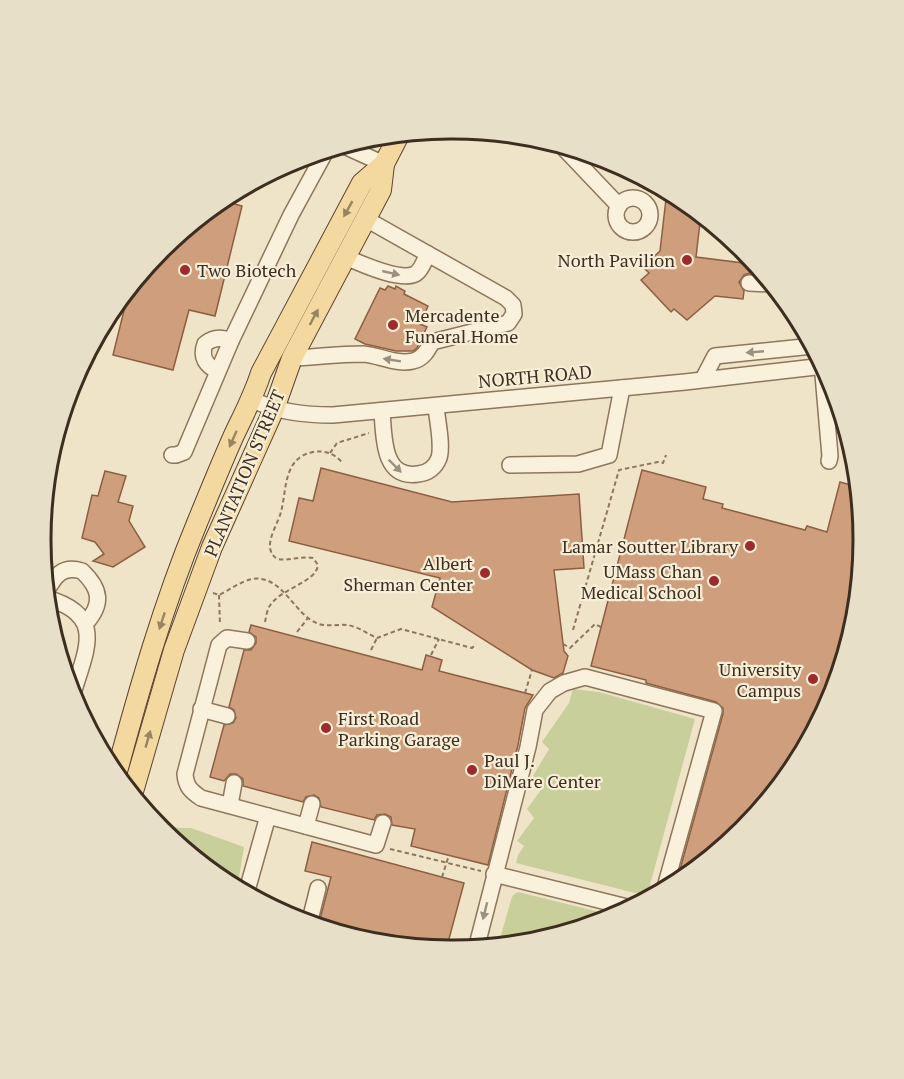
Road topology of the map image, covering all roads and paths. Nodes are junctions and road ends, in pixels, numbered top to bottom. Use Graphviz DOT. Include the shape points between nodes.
graph roads {
  1 [pos="395,143"];
  2 [pos="354,151"];
  3 [pos="575,158"];
  4 [pos="320,161"];
  5 [pos="384,164"];
  6 [pos="619,206"];
  7 [pos="366,219"];
  8 [pos="428,254"];
  9 [pos="345,257"];
  10 [pos="749,283"];
  11 [pos="760,284"];
  12 [pos="231,341"];
  13 [pos="804,347"];
  14 [pos="292,358"];
  15 [pos="814,366"];
  16 [pos="218,371"];
  17 [pos="703,379"];
  18 [pos="622,388"];
  19 [pos="825,394"];
  20 [pos="252,400"];
  21 [pos="436,406"];
  22 [pos="274,409"];
  23 [pos="382,411"];
  24 [pos="369,433"];
  25 [pos="330,453"];
  26 [pos="172,455"];
  27 [pos="666,455"];
  28 [pos="829,461"];
  29 [pos="342,462"];
  30 [pos="510,465"];
  31 [pos="53,582"];
  32 [pos="208,591"];
  33 [pos="284,592"];
  34 [pos="219,595"];
  35 [pos="56,601"];
  36 [pos="308,618"];
  37 [pos="265,621"];
  38 [pos="86,622"];
  39 [pos="601,627"];
  40 [pos="573,630"];
  41 [pos="297,632"];
  42 [pos="377,638"];
  43 [pos="225,639"];
  44 [pos="439,639"];
  45 [pos="247,641"];
  46 [pos="476,644"];
  47 [pos="563,644"];
  48 [pos="371,650"];
  49 [pos="431,655"];
  50 [pos="531,670"];
  51 [pos="77,680"];
  52 [pos="525,693"];
  53 [pos="201,710"];
  54 [pos="227,716"];
  55 [pos="119,763"];
  56 [pos="234,783"];
  57 [pos="135,785"];
  58 [pos="312,804"];
  59 [pos="230,806"];
  60 [pos="268,816"];
  61 [pos="383,823"];
  62 [pos="306,826"];
  63 [pos="376,845"];
  64 [pos="449,855"];
  65 [pos="494,874"];
  66 [pos="442,877"];
  67 [pos="668,877"];
  68 [pos="248,885"];
  69 [pos="318,888"];
  70 [pos="617,905"];
  71 [pos="311,915"];
  72 [pos="478,940"];
  1 -- 5 [label="main road, PLANTATION STREET"];
  2 -- 5 [label="street"];
  3 -- 6 [label="street"];
  4 -- 12 [label="street"];
  5 -- 7 [label="main road, PLANTATION STREET" via="381,190"];
  5 -- 20 [label="main road, PLANTATION STREET, one-way" via="357,193 261,372"];
  7 -- 8 [label="street"];
  7 -- 9 [label="main road, PLANTATION STREET"];
  9 -- 8 [label="street, one-way" via="392,274 414,275"];
  8 -- 14 [label="street, one-way" via="511,301 514,310 508,322 432,342 426,353 412,362 365,354"];
  14 -- 9 [label="main road, PLANTATION STREET, one-way"];
  10 -- 11 [label="street"];
  12 -- 16 [label="street"];
  12 -- 16 [label="street" via="216,338 205,344 203,355 207,364"];
  13 -- 17 [label="street, one-way" via="715,356"];
  14 -- 22 [label="main road, PLANTATION STREET"];
  15 -- 17 [label="street, NORTH ROAD"];
  16 -- 26 [label="street" via="184,452"];
  17 -- 18 [label="street, NORTH ROAD"];
  18 -- 21 [label="street, NORTH ROAD"];
  18 -- 30 [label="street" via="609,454 578,464"];
  19 -- 28 [label="street"];
  20 -- 22 [label="street, NORTH ROAD"];
  20 -- 55 [label="main road, PLANTATION STREET, one-way" via="196,525"];
  21 -- 23 [label="street, NORTH ROAD"];
  23 -- 21 [label="street, one-way" via="387,458 403,474 416,474 428,472 440,455"];
  22 -- 23 [label="street, NORTH ROAD" via="333,416"];
  57 -- 22 [label="main road, PLANTATION STREET, one-way" via="189,607"];
  24 -- 25 [label="path" via="338,443"];
  25 -- 29 [label="path"];
  25 -- 33 [label="path" via="303,455 291,465 286,480 270,545 272,554 284,560 313,558 318,570 313,577"];
  27 -- 40 [label="path" via="663,463 619,470"];
  31 -- 38 [label="street" via="68,568 82,572 98,594 99,604"];
  32 -- 34 [label="path"];
  33 -- 34 [label="path" via="274,584 252,579"];
  33 -- 36 [label="path"];
  33 -- 37 [label="path" via="268,608"];
  34 -- 43 [label="path" via="220,626"];
  35 -- 38 [label="street" via="72,607"];
  36 -- 41 [label="path"];
  36 -- 42 [label="path" via="326,625 347,625"];
  38 -- 51 [label="street" via="87,643"];
  39 -- 47 [label="path" via="595,624 570,648"];
  42 -- 44 [label="path" via="401,629"];
  42 -- 48 [label="path"];
  43 -- 45 [label="street"];
  43 -- 53 [label="street" via="215,655"];
  44 -- 46 [label="path" via="472,648"];
  44 -- 49 [label="path"];
  50 -- 52 [label="path"];
  53 -- 54 [label="street"];
  53 -- 59 [label="street" via="185,774 187,786 201,798"];
  56 -- 59 [label="street"];
  58 -- 62 [label="street"];
  59 -- 60 [label="street"];
  60 -- 62 [label="street"];
  60 -- 68 [label="street"];
  61 -- 63 [label="street"];
  62 -- 63 [label="street"];
  63 -- 65 [label="path"];
  64 -- 66 [label="path, bridge"];
  65 -- 67 [label="street" via="536,710 550,691 585,677 714,711"];
  65 -- 70 [label="street"];
  65 -- 72 [label="street, one-way"];
  69 -- 71 [label="street"];
}
